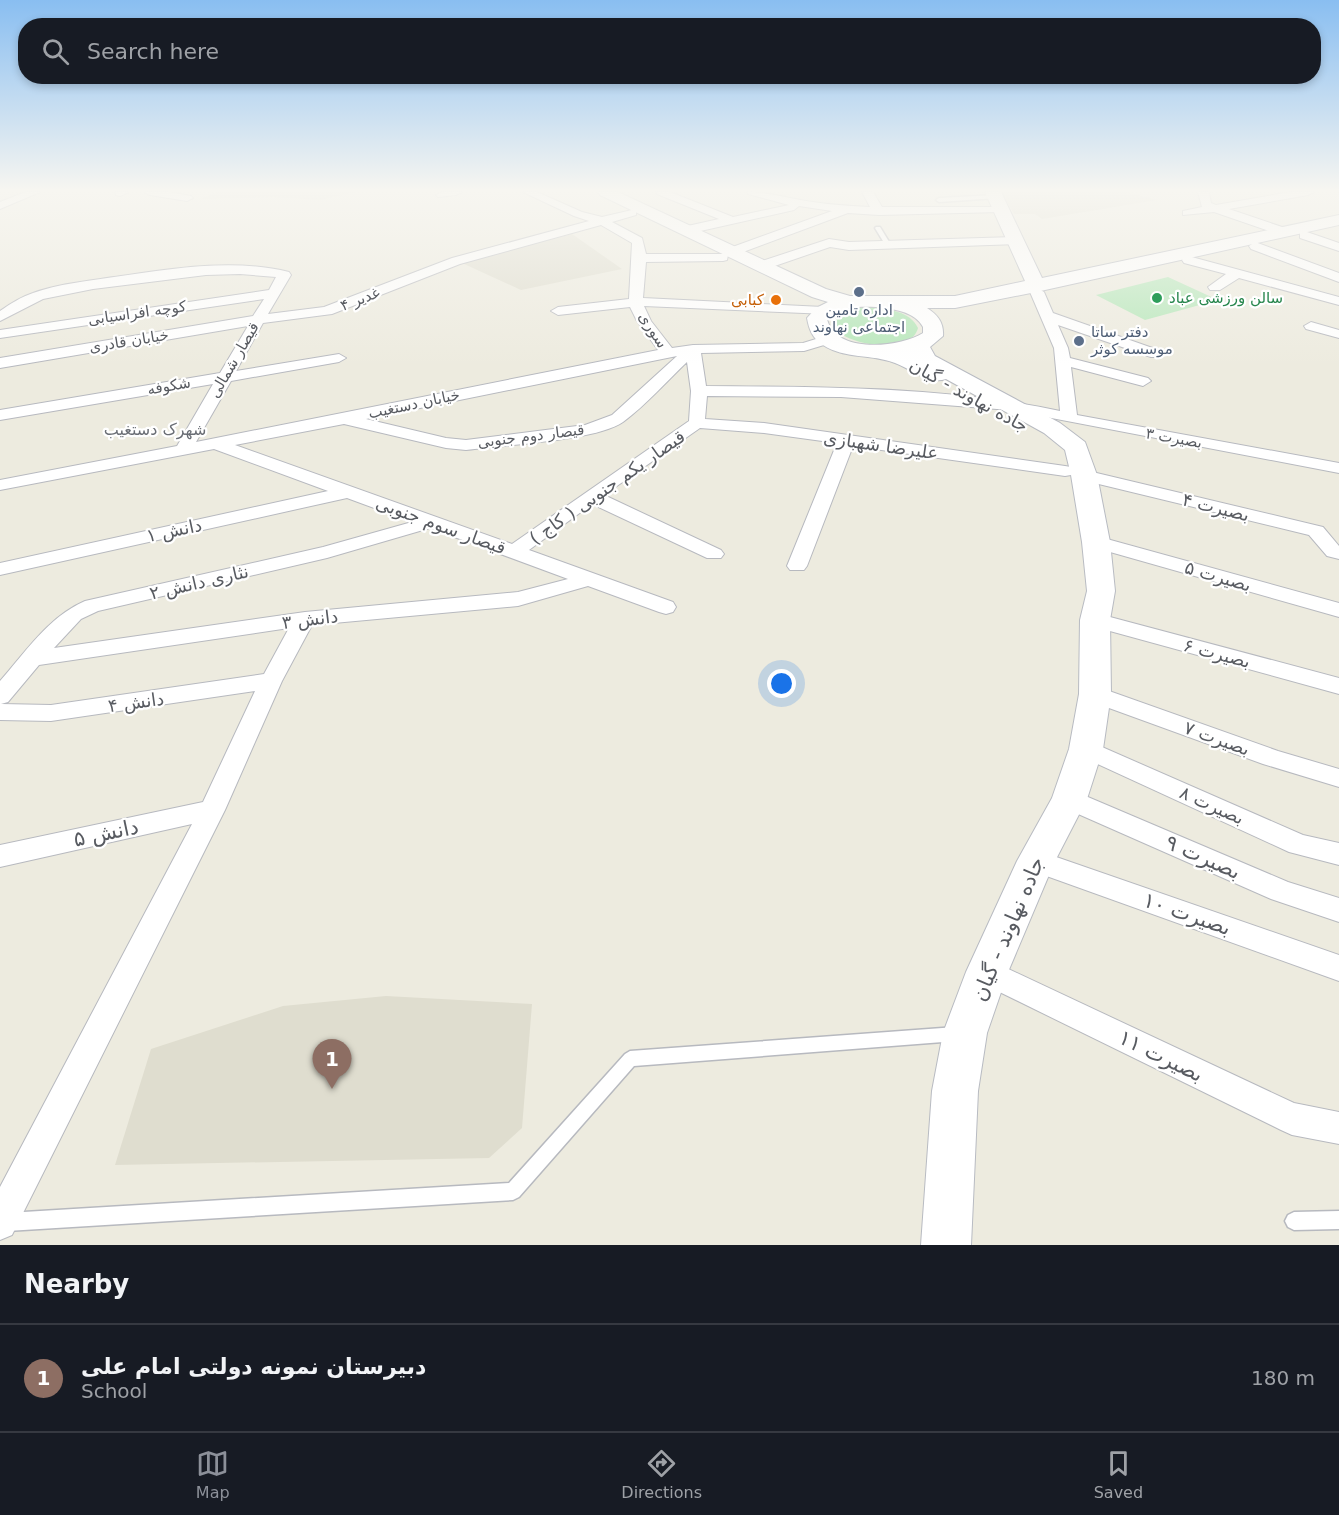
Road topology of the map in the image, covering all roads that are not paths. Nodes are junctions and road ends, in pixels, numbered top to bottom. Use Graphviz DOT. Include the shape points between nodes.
graph roads {
  1 [pos="496,250"];
  2 [pos="640,250"];
  3 [pos="718,250"];
  4 [pos="720,250"];
  5 [pos="737,250"];
  6 [pos="808,250"];
  7 [pos="1019,250"];
  8 [pos="1205,250"];
  9 [pos="1235,250"];
  10 [pos="1266,250"];
  11 [pos="727,254"];
  12 [pos="641,258"];
  13 [pos="1188,260"];
  14 [pos="761,266"];
  15 [pos="1339,278"];
  16 [pos="1036,289"];
  17 [pos="274,293"];
  18 [pos="636,302"];
  19 [pos="849,302"];
  20 [pos="890,302"];
  21 [pos="1336,306"];
  22 [pos="558,311"];
  23 [pos="823,311"];
  24 [pos="1047,316"];
  25 [pos="0,317"];
  26 [pos="257,320"];
  27 [pos="932,322"];
  28 [pos="1311,326"];
  29 [pos="0,333"];
  30 [pos="1339,334"];
  31 [pos="829,339"];
  32 [pos="919,346"];
  33 [pos="693,349"];
  34 [pos="881,352"];
  35 [pos="668,353"];
  36 [pos="1156,354"];
  37 [pos="339,358"];
  38 [pos="1062,361"];
  39 [pos="0,363"];
  40 [pos="223,378"];
  41 [pos="1143,381"];
  42 [pos="699,391"];
  43 [pos="1002,405"];
  44 [pos="0,415"];
  45 [pos="1069,418"];
  46 [pos="343,419"];
  47 [pos="697,423"];
  48 [pos="847,440"];
  49 [pos="215,444"];
  50 [pos="183,450"];
  51 [pos="1339,468"];
  52 [pos="1074,473"];
  53 [pos="0,485"];
  54 [pos="349,492"];
  55 [pos="591,496"];
  56 [pos="430,522"];
  57 [pos="1096,542"];
  58 [pos="514,552"];
  59 [pos="1339,553"];
  60 [pos="714,554"];
  61 [pos="797,566"];
  62 [pos="0,569"];
  63 [pos="590,579"];
  64 [pos="666,607"];
  65 [pos="1339,610"];
  66 [pos="305,619"];
  67 [pos="1095,620"];
  68 [pos="30,659"];
  69 [pos="271,681"];
  70 [pos="1339,686"];
  71 [pos="1095,694"];
  72 [pos="0,696"];
  73 [pos="0,712"];
  74 [pos="1086,749"];
  75 [pos="1339,778"];
  76 [pos="1070,799"];
  77 [pos="212,810"];
  78 [pos="1339,854"];
  79 [pos="0,856"];
  80 [pos="1036,861"];
  81 [pos="1339,909"];
  82 [pos="1339,968"];
  83 [pos="987,972"];
  84 [pos="965,1034"];
  85 [pos="1339,1128"];
  86 [pos="1339,1220"];
  87 [pos="1294,1221"];
  88 [pos="0,1222"];
  89 [pos="946,1245"];
  1 -- 26 [label="street, غدیر ۴" via="456,261 341,307"];
  2 -- 12 [label="street"];
  3 -- 11 [label="main road"];
  4 -- 11 [label="main road"];
  5 -- 11 [label="street"];
  6 -- 14 [label="street"];
  7 -- 16 [label="main road"];
  8 -- 16 [label="main road"];
  9 -- 13 [label="main road"];
  10 -- 15 [label="street"];
  11 -- 12 [label="street"];
  11 -- 14 [label="main road"];
  11 -- 23 [label="main road"];
  12 -- 18 [label="street, سوری"];
  13 -- 16 [label="main road"];
  13 -- 21 [label="street" via="1226,280"];
  14 -- 19 [label="main road" via="819,293"];
  16 -- 20 [label="main road" via="955,302"];
  16 -- 24 [label="street"];
  16 -- 27 [label="main road" via="951,310"];
  17 -- 25 [label="street, قیصار شمالی" via="284,275 279,272 192,273 72,288 17,305"];
  17 -- 26 [label="street, قیصار شمالی"];
  17 -- 29 [label="street, کوچه افراسیابی"];
  18 -- 22 [label="street"];
  18 -- 23 [label="street"];
  18 -- 35 [label="street, سوری" via="646,325"];
  19 -- 20 [label="main road"];
  19 -- 23 [label="main road"];
  20 -- 27 [label="main road" via="922,313"];
  23 -- 31 [label="main road" via="817,325"];
  24 -- 36 [label="street"];
  24 -- 38 [label="street" via="1061,348"];
  26 -- 39 [label="street, خیابان قادری"];
  26 -- 40 [label="street, قیصار شمالی"];
  27 -- 32 [label="main road" via="933,336"];
  28 -- 30 [label="street"];
  31 -- 33 [label="street, خیابان دستغیب" via="804,347"];
  31 -- 34 [label="main road" via="854,349"];
  32 -- 34 [label="main road"];
  32 -- 43 [label="main road, جاده نهاوند - گیان" via="927,360"];
  33 -- 35 [label="street, خیابان دستغیب"];
  33 -- 42 [label="street, قیصار یکم جنوبی ( کاج )"];
  33 -- 46 [label="street, قیصار دوم جنوبی" via="618,418 586,430 466,445"];
  34 -- 43 [label="main road, جاده نهاوند - گیان" via="914,363"];
  35 -- 46 [label="street, خیابان دستغیب"];
  37 -- 40 [label="street, شکوفه"];
  38 -- 41 [label="street"];
  38 -- 45 [label="street"];
  40 -- 44 [label="street, شکوفه"];
  40 -- 50 [label="street, قیصار شمالی"];
  42 -- 43 [label="street, بصیرت ۳" via="841,392"];
  42 -- 47 [label="street, قیصار یکم جنوبی ( کاج )"];
  43 -- 45 [label="street, بصیرت ۳"];
  43 -- 52 [label="main road, جاده نهاوند - گیان" via="1071,441 1078,452"];
  45 -- 51 [label="street, بصیرت ۳"];
  46 -- 49 [label="street, خیابان دستغیب"];
  47 -- 48 [label="street, علیرضا شهبازی"];
  47 -- 55 [label="street, قیصار یکم جنوبی ( کاج )"];
  48 -- 52 [label="street, علیرضا شهبازی"];
  48 -- 61 [label="street"];
  49 -- 50 [label="street, خیابان دستغیب"];
  49 -- 54 [label="street, قیصار سوم جنوبی"];
  50 -- 53 [label="street, خیابان دستغیب"];
  52 -- 57 [label="main road, جاده نهاوند - گیان"];
  52 -- 59 [label="street, بصیرت ۴" via="1316,531"];
  52 -- 67 [label="main road, جاده نهاوند - گیان"];
  54 -- 56 [label="street, قیصار سوم جنوبی"];
  54 -- 62 [label="street, دانش ۱"];
  55 -- 58 [label="street, قیصار یکم جنوبی ( کاج )"];
  55 -- 60 [label="street"];
  56 -- 58 [label="street, قیصار سوم جنوبی"];
  56 -- 68 [label="street, نثاری دانش ۲" via="327,552 92,606 74,614"];
  57 -- 65 [label="street, بصیرت ۵"];
  57 -- 67 [label="main road, جاده نهاوند - گیان" via="1101,591"];
  58 -- 63 [label="street, قیصار سوم جنوبی"];
  63 -- 64 [label="street, قیصار سوم جنوبی"];
  63 -- 66 [label="street, دانش ۳" via="518,598"];
  66 -- 68 [label="street, دانش ۳"];
  66 -- 69 [label="street"];
  67 -- 70 [label="street, بصیرت ۶"];
  67 -- 71 [label="main road, جاده نهاوند - گیان"];
  68 -- 72 [label="street, نثاری دانش ۲"];
  69 -- 73 [label="street, دانش ۴" via="51,713"];
  69 -- 77 [label="street"];
  71 -- 74 [label="main road, جاده نهاوند - گیان"];
  71 -- 75 [label="street, بصیرت ۷"];
  74 -- 76 [label="main road, جاده نهاوند - گیان"];
  74 -- 78 [label="street, بصیرت ۸" via="1298,844"];
  76 -- 80 [label="main road, جاده نهاوند - گیان"];
  76 -- 81 [label="street, بصیرت ۹" via="1281,891"];
  77 -- 79 [label="street, دانش ۵"];
  77 -- 88 [label="street"];
  80 -- 82 [label="street, بصیرت ۱۰"];
  80 -- 83 [label="main road, جاده نهاوند - گیان"];
  83 -- 84 [label="main road, جاده نهاوند - گیان"];
  83 -- 85 [label="street, بصیرت ۱۱" via="1292,1119"];
  84 -- 88 [label="lane" via="630,1059 513,1191"];
  84 -- 89 [label="main road, جاده نهاوند - گیان" via="955,1091"];
  86 -- 87 [label="lane"];
}
